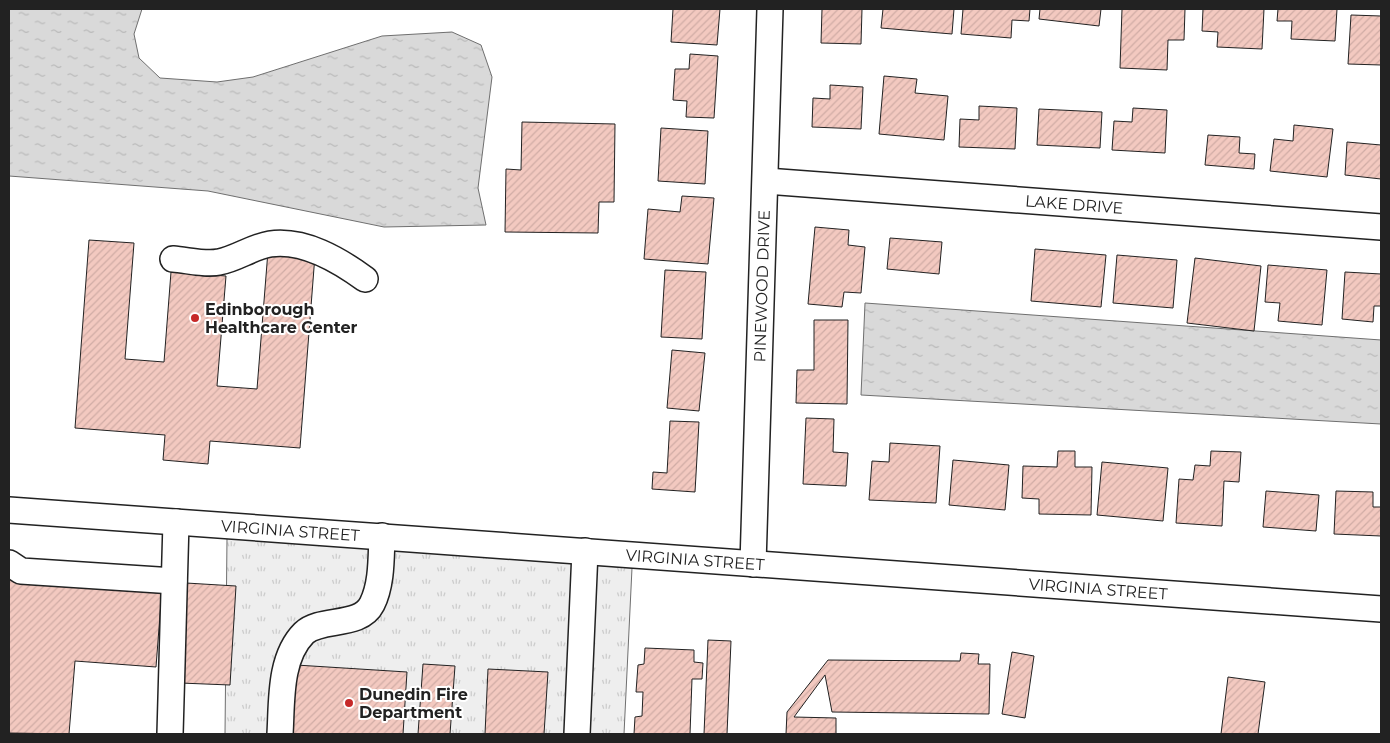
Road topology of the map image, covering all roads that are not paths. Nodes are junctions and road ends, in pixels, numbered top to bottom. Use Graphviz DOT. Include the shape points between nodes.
graph roads {
  1 [pos="770,9"];
  2 [pos="766,181"];
  3 [pos="1381,227"];
  4 [pos="173,259"];
  5 [pos="365,279"];
  6 [pos="9,510"];
  7 [pos="176,522"];
  8 [pos="382,536"];
  9 [pos="585,552"];
  10 [pos="9,563"];
  11 [pos="753,564"];
  12 [pos="174,581"];
  13 [pos="1381,608"];
  14 [pos="170,734"];
  15 [pos="280,734"];
  16 [pos="577,734"];
  1 -- 2 [label="street, PINEWOOD DRIVE"];
  2 -- 3 [label="street, LAKE DRIVE"];
  2 -- 11 [label="street, PINEWOOD DRIVE"];
  4 -- 5 [label="street" via="218,263 270,244 288,245 316,250 343,263"];
  6 -- 7 [label="street, VIRGINIA STREET"];
  7 -- 8 [label="street, VIRGINIA STREET"];
  7 -- 12 [label="street"];
  8 -- 9 [label="street, VIRGINIA STREET"];
  8 -- 15 [label="street" via="377,590 372,606 340,623 316,626 304,633 293,649 283,682"];
  9 -- 11 [label="street, VIRGINIA STREET"];
  9 -- 16 [label="street"];
  10 -- 12 [label="street" via="21,571"];
  11 -- 13 [label="street, VIRGINIA STREET"];
  12 -- 14 [label="street"];
}
